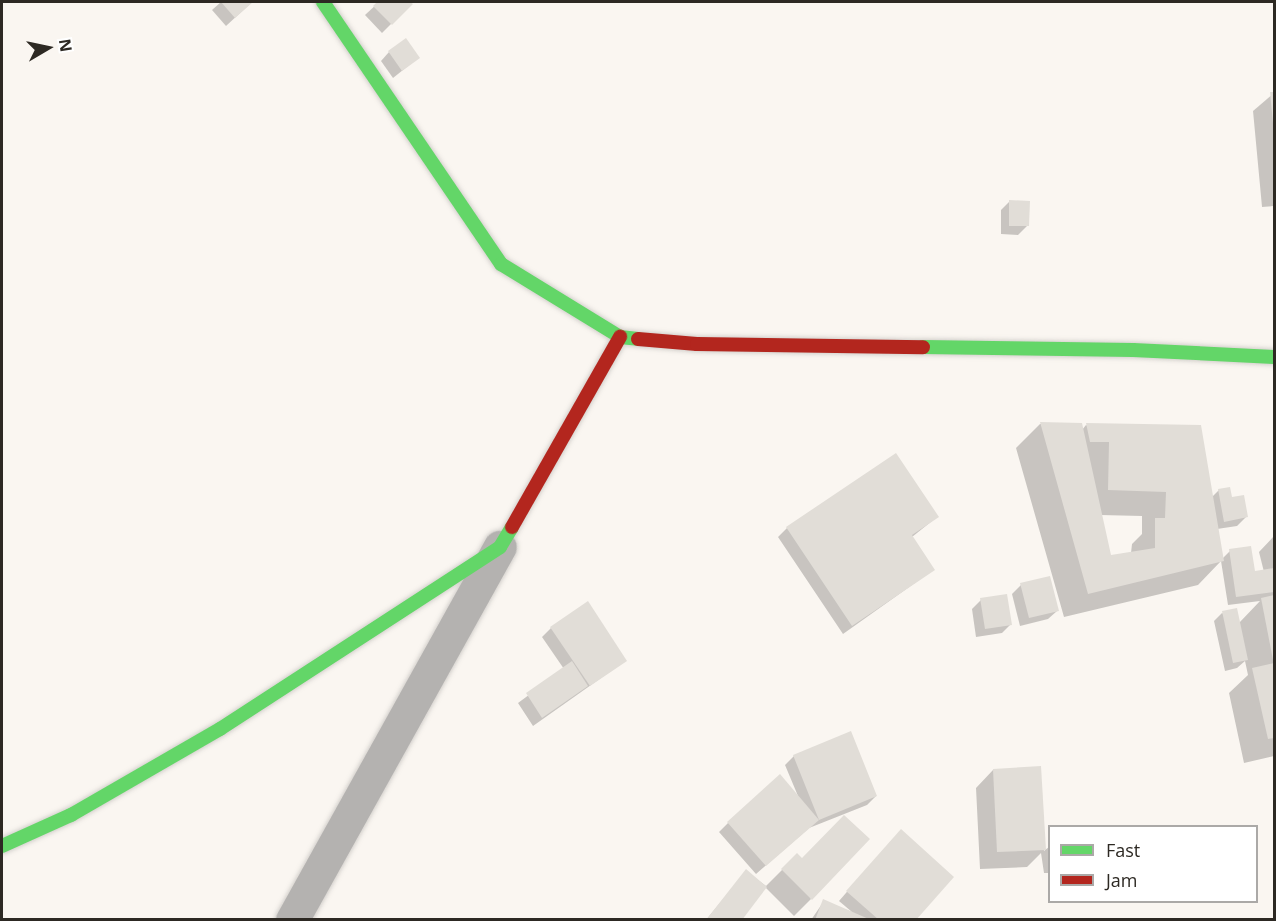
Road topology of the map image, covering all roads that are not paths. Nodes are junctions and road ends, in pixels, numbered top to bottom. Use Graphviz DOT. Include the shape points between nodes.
graph roads {
  1 [pos="324,2"];
  2 [pos="620,337"];
  3 [pos="1275,357"];
  4 [pos="500,547"];
  5 [pos="2,846"];
  6 [pos="292,920"];
  1 -- 2 [label="street" via="501,264"];
  2 -- 3 [label="street" via="697,344 1133,350"];
  2 -- 4 [label="street"];
  4 -- 5 [label="street" via="220,729 71,815"];
  4 -- 6 [label="street"];
}
